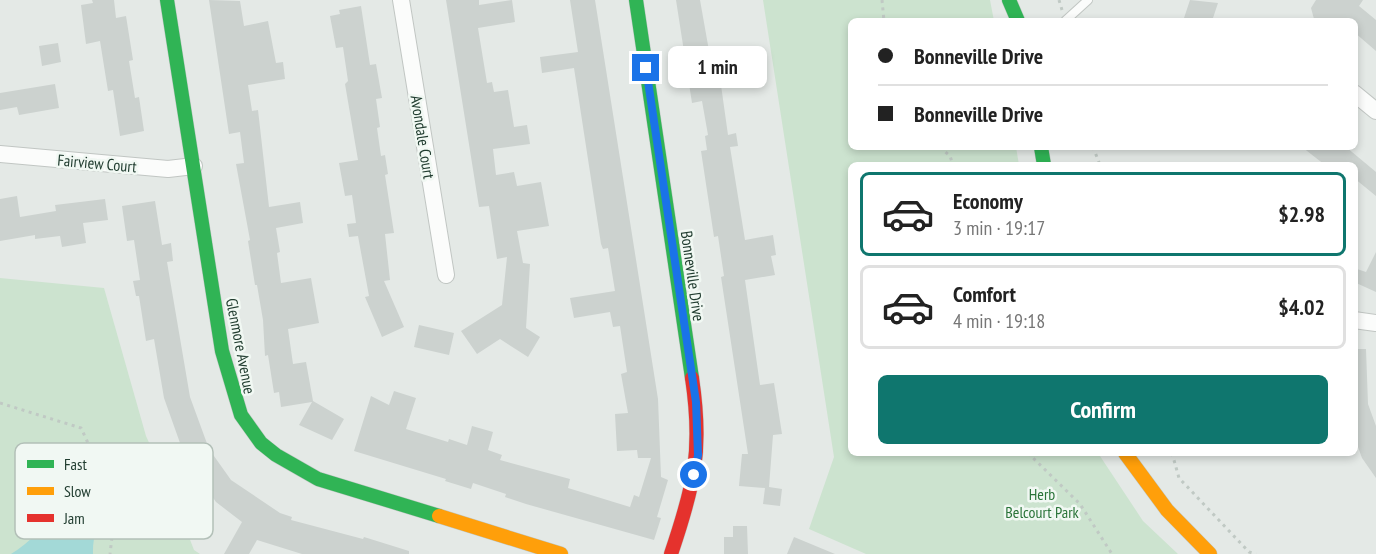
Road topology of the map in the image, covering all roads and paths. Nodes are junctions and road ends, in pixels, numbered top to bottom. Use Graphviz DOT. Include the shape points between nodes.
graph roads {
  1 [pos="167,0"];
  2 [pos="400,0"];
  3 [pos="636,0"];
  4 [pos="882,0"];
  5 [pos="1010,0"];
  6 [pos="1019,0"];
  7 [pos="1088,0"];
  8 [pos="884,18"];
  9 [pos="1018,18"];
  10 [pos="1019,18"];
  11 [pos="1068,18"];
  12 [pos="1358,96"];
  13 [pos="1376,111"];
  14 [pos="943,150"];
  15 [pos="0,154"];
  16 [pos="952,162"];
  17 [pos="194,166"];
  18 [pos="446,275"];
  19 [pos="1358,321"];
  20 [pos="1376,323"];
  21 [pos="0,403"];
  22 [pos="88,443"];
  23 [pos="1031,456"];
  24 [pos="1127,456"];
  25 [pos="1173,456"];
  26 [pos="112,539"];
  27 [pos="110,554"];
  28 [pos="561,554"];
  29 [pos="671,554"];
  30 [pos="1112,554"];
  31 [pos="1210,554"];
  32 [pos="1256,554"];
  1 -- 17 [label="street, Glenmore Avenue"];
  2 -- 18 [label="street, Avondale Court"];
  3 -- 29 [label="street, Bonneville Drive" via="696,402 696,465 691,495"];
  4 -- 8 [label="path"];
  5 -- 9 [label="street"];
  6 -- 10 [label="street"];
  7 -- 11 [label="lane"];
  12 -- 13 [label="street"];
  14 -- 16 [label="path"];
  15 -- 17 [label="street, Fairview Court" via="168,169"];
  17 -- 28 [label="street, Glenmore Avenue" via="230,391 244,424 263,447 318,479"];
  19 -- 20 [label="street"];
  21 -- 22 [label="path" via="81,428"];
  23 -- 30 [label="path" via="1080,504"];
  24 -- 31 [label="street" via="1167,510"];
  25 -- 32 [label="path" via="1179,478 1249,552"];
  26 -- 27 [label="path"];
}
